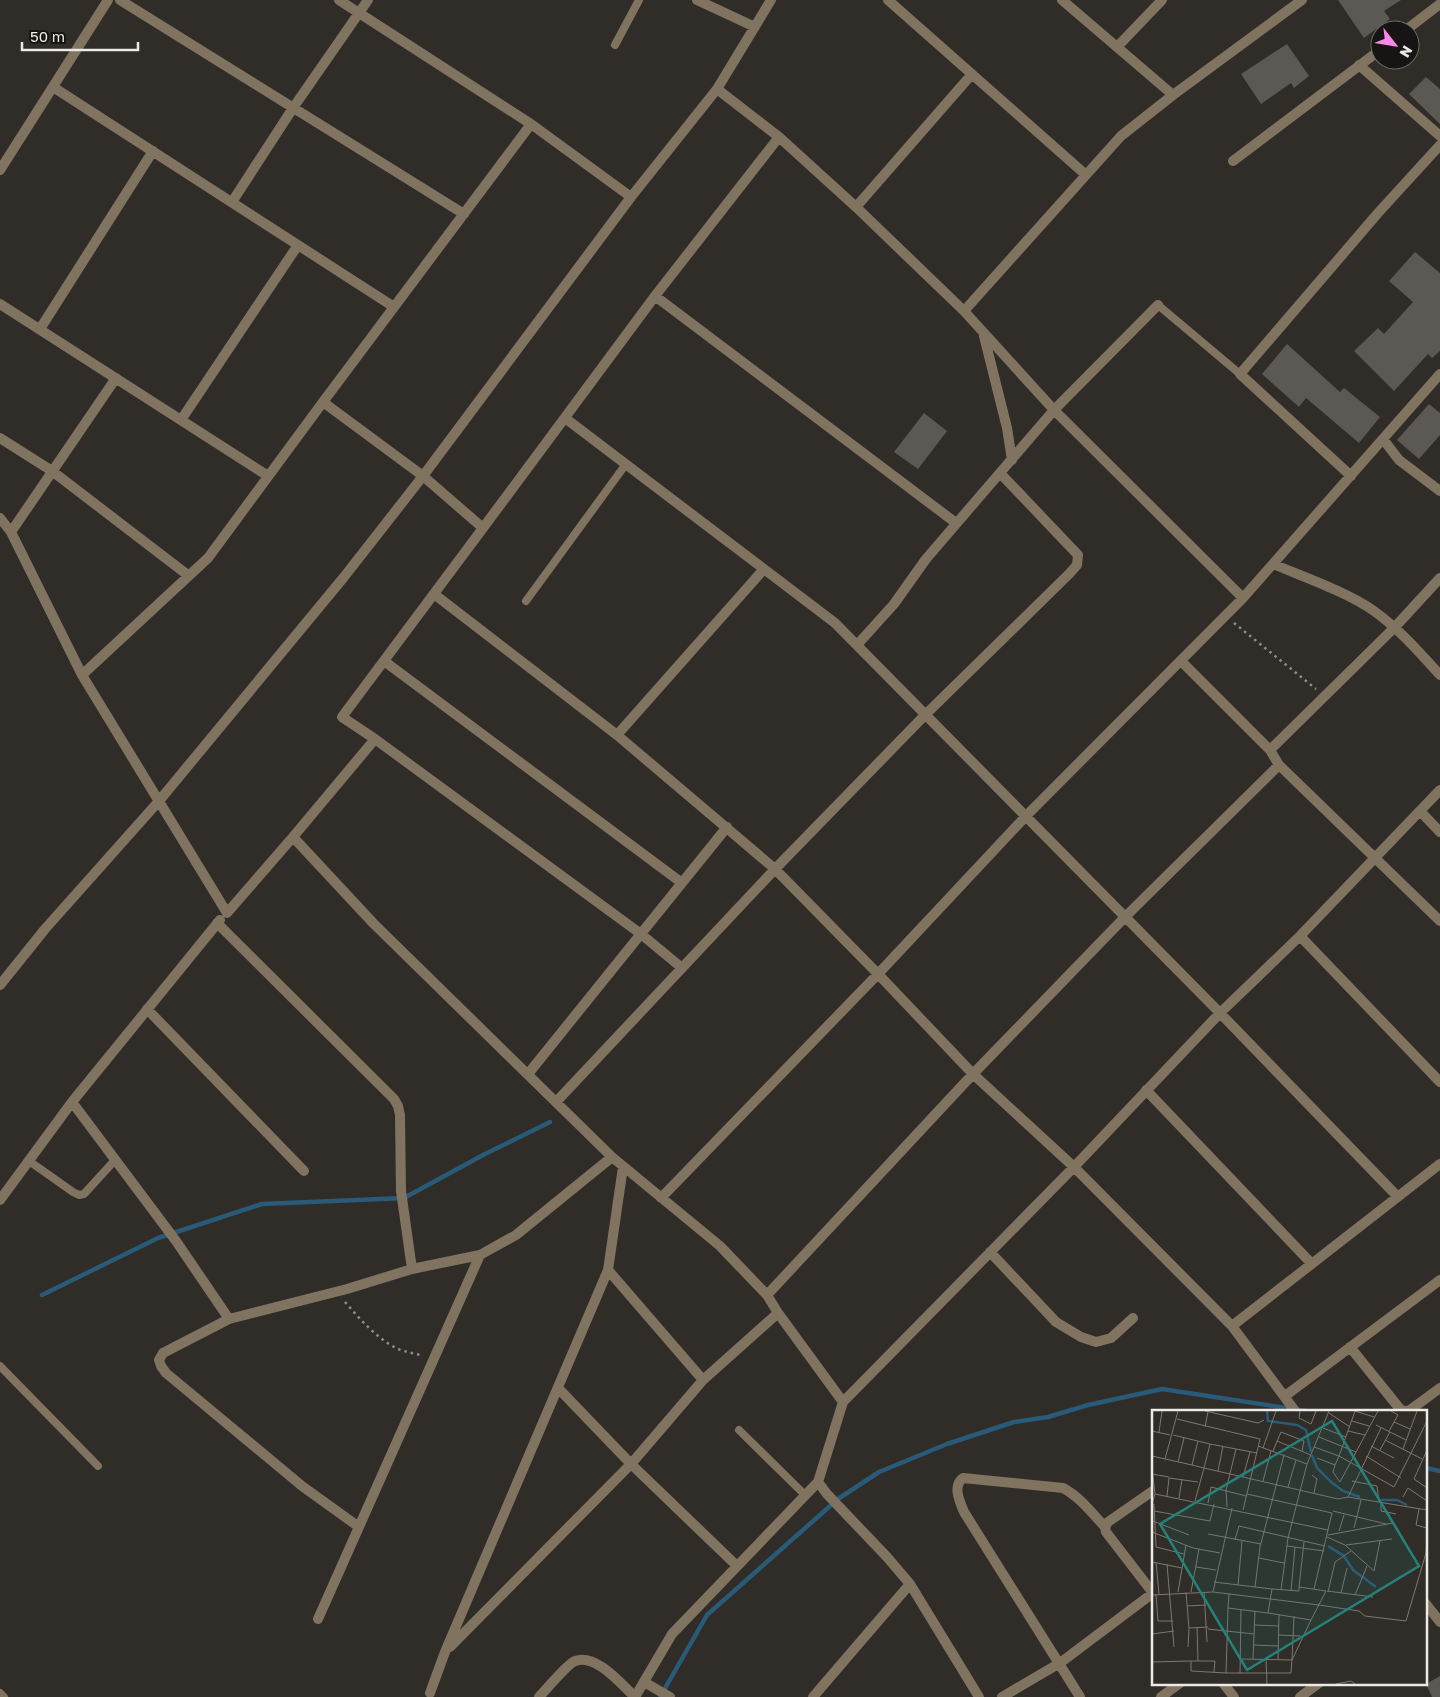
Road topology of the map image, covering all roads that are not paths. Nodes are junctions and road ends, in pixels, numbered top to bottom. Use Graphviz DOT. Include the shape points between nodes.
graph roads {
  1 [pos="108,0"];
  2 [pos="120,0"];
  3 [pos="339,0"];
  4 [pos="368,0"];
  5 [pos="639,0"];
  6 [pos="697,0"];
  7 [pos="770,0"];
  8 [pos="888,0"];
  9 [pos="1062,0"];
  10 [pos="1162,0"];
  11 [pos="1302,0"];
  12 [pos="1440,4"];
  13 [pos="358,13"];
  14 [pos="1419,20"];
  15 [pos="755,27"];
  16 [pos="615,45"];
  17 [pos="1117,47"];
  18 [pos="1370,57"];
  19 [pos="1359,65"];
  20 [pos="972,74"];
  21 [pos="53,87"];
  22 [pos="718,89"];
  23 [pos="1173,95"];
  24 [pos="293,108"];
  25 [pos="531,124"];
  26 [pos="1440,136"];
  27 [pos="779,137"];
  28 [pos="1440,145"];
  29 [pos="153,152"];
  30 [pos="1233,161"];
  31 [pos="0,170"];
  32 [pos="1086,175"];
  33 [pos="631,196"];
  34 [pos="232,202"];
  35 [pos="856,207"];
  36 [pos="464,214"];
  37 [pos="298,245"];
  38 [pos="655,296"];
  39 [pos="0,304"];
  40 [pos="1158,306"];
  41 [pos="394,307"];
  42 [pos="964,311"];
  43 [pos="40,329"];
  44 [pos="983,333"];
  45 [pos="1240,374"];
  46 [pos="1440,374"];
  47 [pos="116,378"];
  48 [pos="324,402"];
  49 [pos="1054,410"];
  50 [pos="565,418"];
  51 [pos="181,420"];
  52 [pos="0,438"];
  53 [pos="1383,439"];
  54 [pos="1012,460"];
  55 [pos="626,464"];
  56 [pos="52,470"];
  57 [pos="1000,473"];
  58 [pos="268,476"];
  59 [pos="423,476"];
  60 [pos="1350,476"];
  61 [pos="1440,491"];
  62 [pos="0,518"];
  63 [pos="956,523"];
  64 [pos="483,528"];
  65 [pos="11,532"];
  66 [pos="1273,564"];
  67 [pos="764,569"];
  68 [pos="189,576"];
  69 [pos="1440,578"];
  70 [pos="434,594"];
  71 [pos="1243,598"];
  72 [pos="526,601"];
  73 [pos="1394,627"];
  74 [pos="857,645"];
  75 [pos="384,661"];
  76 [pos="1180,661"];
  77 [pos="82,675"];
  78 [pos="1440,675"];
  79 [pos="926,714"];
  80 [pos="617,735"];
  81 [pos="375,739"];
  82 [pos="1270,750"];
  83 [pos="1280,764"];
  84 [pos="1440,790"];
  85 [pos="159,801"];
  86 [pos="1420,811"];
  87 [pos="1025,817"];
  88 [pos="727,827"];
  89 [pos="1440,832"];
  90 [pos="293,837"];
  91 [pos="1375,857"];
  92 [pos="775,869"];
  93 [pos="682,883"];
  94 [pos="227,912"];
  95 [pos="1125,917"];
  96 [pos="1440,921"];
  97 [pos="216,923"];
  98 [pos="640,934"];
  99 [pos="1300,936"];
  100 [pos="682,968"];
  101 [pos="878,974"];
  102 [pos="0,985"];
  103 [pos="147,1010"];
  104 [pos="1220,1013"];
  105 [pos="528,1074"];
  106 [pos="973,1074"];
  107 [pos="1440,1082"];
  108 [pos="1146,1090"];
  109 [pos="556,1101"];
  110 [pos="72,1102"];
  111 [pos="612,1157"];
  112 [pos="115,1160"];
  113 [pos="29,1161"];
  114 [pos="1440,1164"];
  115 [pos="1074,1167"];
  116 [pos="623,1168"];
  117 [pos="304,1171"];
  118 [pos="1398,1197"];
  119 [pos="661,1198"];
  120 [pos="0,1200"];
  121 [pos="990,1252"];
  122 [pos="480,1255"];
  123 [pos="1311,1263"];
  124 [pos="412,1269"];
  125 [pos="608,1270"];
  126 [pos="1440,1280"];
  127 [pos="767,1295"];
  128 [pos="778,1313"];
  129 [pos="1133,1318"];
  130 [pos="229,1319"];
  131 [pos="1232,1326"];
  132 [pos="1350,1347"];
  133 [pos="0,1366"];
  134 [pos="703,1380"];
  135 [pos="558,1388"];
  136 [pos="1440,1388"];
  137 [pos="1285,1396"];
  138 [pos="843,1402"];
  139 [pos="1293,1408"];
  140 [pos="1402,1410"];
  141 [pos="1410,1410"];
  142 [pos="739,1430"];
  143 [pos="631,1464"];
  144 [pos="98,1466"];
  145 [pos="818,1482"];
  146 [pos="1152,1491"];
  147 [pos="805,1495"];
  148 [pos="359,1527"];
  149 [pos="1105,1527"];
  150 [pos="737,1566"];
  151 [pos="910,1584"];
  152 [pos="1152,1592"];
  153 [pos="1152,1594"];
  154 [pos="1428,1607"];
  155 [pos="318,1619"];
  156 [pos="1440,1622"];
  157 [pos="445,1652"];
  158 [pos="1060,1663"];
  159 [pos="644,1682"];
  160 [pos="1179,1684"];
  161 [pos="1224,1684"];
  162 [pos="1318,1684"];
  163 [pos="0,1693"];
  164 [pos="430,1693"];
  165 [pos="4,1697"];
  166 [pos="539,1697"];
  167 [pos="635,1697"];
  168 [pos="670,1697"];
  169 [pos="812,1697"];
  170 [pos="979,1697"];
  171 [pos="1002,1697"];
  172 [pos="1080,1697"];
  173 [pos="1161,1697"];
  174 [pos="1234,1697"];
  175 [pos="1300,1697"];
  1 -- 21 [label="street"];
  2 -- 24 [label="street"];
  3 -- 13 [label="street"];
  4 -- 13 [label="street"];
  5 -- 16 [label="lane"];
  6 -- 15 [label="street"];
  7 -- 15 [label="street"];
  8 -- 20 [label="street"];
  9 -- 17 [label="street"];
  10 -- 17 [label="street"];
  11 -- 23 [label="street"];
  12 -- 14 [label="street"];
  13 -- 24 [label="street"];
  13 -- 25 [label="street"];
  15 -- 22 [label="street"];
  17 -- 23 [label="street"];
  18 -- 19 [label="street"];
  19 -- 26 [label="street"];
  19 -- 30 [label="street"];
  20 -- 32 [label="street"];
  20 -- 35 [label="street"];
  21 -- 29 [label="street"];
  21 -- 31 [label="street"];
  22 -- 27 [label="street"];
  22 -- 33 [label="street"];
  23 -- 32 [label="street" via="1121,136"];
  24 -- 34 [label="street"];
  24 -- 36 [label="street"];
  25 -- 33 [label="street"];
  25 -- 36 [label="street"];
  27 -- 35 [label="street"];
  27 -- 38 [label="street"];
  28 -- 45 [label="street"];
  29 -- 34 [label="street"];
  29 -- 43 [label="street"];
  32 -- 42 [label="street"];
  33 -- 59 [label="street"];
  34 -- 37 [label="street"];
  35 -- 42 [label="street"];
  36 -- 41 [label="street"];
  37 -- 41 [label="street"];
  37 -- 51 [label="street"];
  38 -- 50 [label="street"];
  38 -- 63 [label="street"];
  39 -- 43 [label="street"];
  40 -- 45 [label="lane"];
  40 -- 49 [label="street"];
  41 -- 48 [label="street"];
  42 -- 44 [label="street"];
  43 -- 47 [label="street"];
  44 -- 49 [label="street"];
  44 -- 54 [label="street"];
  45 -- 60 [label="street"];
  46 -- 53 [label="street"];
  47 -- 51 [label="street"];
  47 -- 56 [label="street"];
  48 -- 58 [label="street"];
  48 -- 59 [label="street"];
  49 -- 54 [label="street"];
  49 -- 71 [label="street"];
  50 -- 55 [label="street"];
  50 -- 64 [label="street"];
  51 -- 58 [label="street"];
  52 -- 56 [label="street"];
  53 -- 60 [label="street"];
  53 -- 61 [label="street" via="1399,460"];
  54 -- 57 [label="street"];
  55 -- 67 [label="street"];
  55 -- 72 [label="lane"];
  56 -- 65 [label="street"];
  56 -- 68 [label="street"];
  57 -- 63 [label="street"];
  57 -- 79 [label="street" via="1078,555 1077,565"];
  58 -- 68 [label="street" via="208,558"];
  59 -- 64 [label="street"];
  59 -- 85 [label="street"];
  60 -- 66 [label="street"];
  62 -- 65 [label="street"];
  63 -- 74 [label="street" via="926,558 894,604"];
  64 -- 70 [label="street"];
  65 -- 77 [label="street"];
  66 -- 71 [label="street"];
  66 -- 73 [label="street" via="1351,599"];
  67 -- 74 [label="street" via="835,623"];
  67 -- 80 [label="street"];
  68 -- 77 [label="street"];
  69 -- 73 [label="street"];
  70 -- 75 [label="street"];
  70 -- 80 [label="street"];
  71 -- 76 [label="street"];
  73 -- 78 [label="street"];
  73 -- 82 [label="street"];
  74 -- 79 [label="street"];
  75 -- 81 [label="street" via="342,717"];
  75 -- 93 [label="street"];
  76 -- 82 [label="street"];
  76 -- 87 [label="street"];
  77 -- 85 [label="street"];
  79 -- 87 [label="street"];
  79 -- 92 [label="street"];
  80 -- 88 [label="street"];
  81 -- 90 [label="street"];
  81 -- 98 [label="street"];
  82 -- 83 [label="street"];
  83 -- 91 [label="street"];
  83 -- 95 [label="street"];
  84 -- 86 [label="street"];
  85 -- 94 [label="street"];
  85 -- 102 [label="street" via="45,929"];
  86 -- 89 [label="street"];
  86 -- 91 [label="street"];
  87 -- 95 [label="street"];
  87 -- 101 [label="street"];
  88 -- 92 [label="street"];
  88 -- 93 [label="street"];
  90 -- 94 [label="street"];
  90 -- 105 [label="street" via="374,924"];
  91 -- 96 [label="street"];
  91 -- 99 [label="street"];
  92 -- 100 [label="street"];
  92 -- 101 [label="street"];
  93 -- 98 [label="street"];
  94 -- 97 [label="street"];
  95 -- 104 [label="street"];
  95 -- 106 [label="street"];
  97 -- 103 [label="street"];
  97 -- 124 [label="street" via="398,1106 402,1207"];
  98 -- 100 [label="street"];
  98 -- 105 [label="street"];
  99 -- 104 [label="street"];
  99 -- 107 [label="street"];
  100 -- 109 [label="street"];
  101 -- 106 [label="street"];
  101 -- 119 [label="street"];
  103 -- 110 [label="street"];
  103 -- 117 [label="street"];
  104 -- 108 [label="street"];
  104 -- 118 [label="street"];
  105 -- 109 [label="street"];
  106 -- 115 [label="street"];
  106 -- 127 [label="street"];
  108 -- 115 [label="street"];
  108 -- 123 [label="street"];
  109 -- 111 [label="street"];
  110 -- 112 [label="street"];
  110 -- 113 [label="street"];
  111 -- 116 [label="street"];
  111 -- 122 [label="street" via="516,1235"];
  112 -- 113 [label="lane" via="84,1194 79,1195"];
  112 -- 130 [label="street" via="176,1240"];
  113 -- 120 [label="street"];
  114 -- 118 [label="street"];
  115 -- 121 [label="street"];
  115 -- 131 [label="street"];
  116 -- 119 [label="street"];
  116 -- 125 [label="street"];
  118 -- 123 [label="street"];
  119 -- 127 [label="street" via="720,1246"];
  121 -- 129 [label="street" via="1056,1322 1081,1337 1096,1342 1110,1338"];
  121 -- 138 [label="street"];
  122 -- 124 [label="street"];
  122 -- 148 [label="street"];
  123 -- 131 [label="street"];
  124 -- 130 [label="street"];
  125 -- 134 [label="street"];
  125 -- 135 [label="street"];
  126 -- 132 [label="street"];
  127 -- 128 [label="street"];
  128 -- 134 [label="street"];
  128 -- 138 [label="street"];
  130 -- 148 [label="street" via="163,1353 159,1360 161,1366 302,1486"];
  131 -- 137 [label="street"];
  132 -- 137 [label="street"];
  132 -- 140 [label="street"];
  133 -- 144 [label="lane"];
  134 -- 143 [label="street"];
  135 -- 143 [label="street"];
  135 -- 157 [label="street"];
  136 -- 141 [label="street"];
  137 -- 139 [label="street"];
  138 -- 145 [label="street"];
  142 -- 147 [label="lane"];
  143 -- 150 [label="street"];
  143 -- 157 [label="street"];
  145 -- 147 [label="street"];
  145 -- 151 [label="street"];
  146 -- 149 [label="street"];
  147 -- 150 [label="street"];
  148 -- 155 [label="street"];
  149 -- 152 [label="street"];
  149 -- 158 [label="street" via="1080,1500 1063,1488 963,1478 957,1486 964,1512"];
  150 -- 159 [label="street" via="672,1634"];
  151 -- 169 [label="street"];
  151 -- 170 [label="street"];
  153 -- 158 [label="street"];
  154 -- 156 [label="street"];
  157 -- 164 [label="street"];
  158 -- 171 [label="street"];
  158 -- 172 [label="street"];
  159 -- 167 [label="street"];
  159 -- 168 [label="street"];
  160 -- 173 [label="street"];
  161 -- 174 [label="street"];
  162 -- 175 [label="street"];
  163 -- 165 [label="lane"];
  166 -- 167 [label="street" via="573,1662 585,1659 597,1663"];
}
